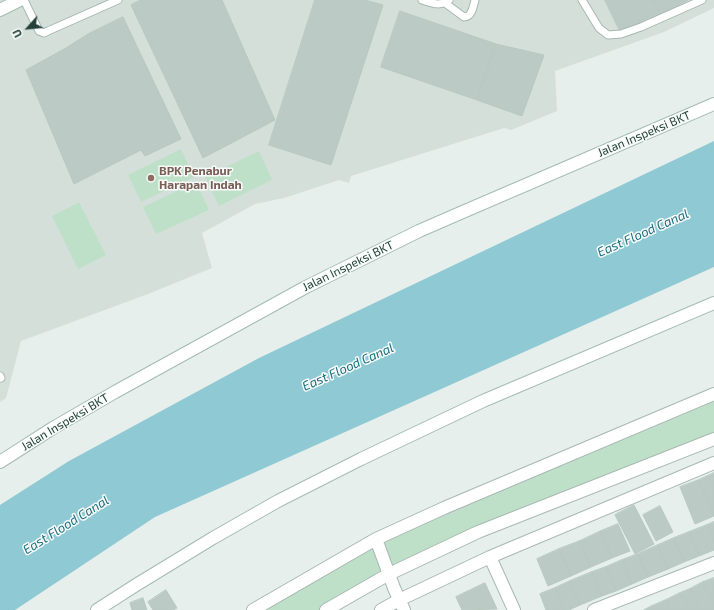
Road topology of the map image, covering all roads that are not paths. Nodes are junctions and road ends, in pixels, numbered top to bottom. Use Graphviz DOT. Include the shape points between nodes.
graph roads {
  1 [pos="20,0"];
  2 [pos="24,0"];
  3 [pos="118,0"];
  4 [pos="422,0"];
  5 [pos="475,0"];
  6 [pos="582,0"];
  7 [pos="702,0"];
  8 [pos="447,2"];
  9 [pos="0,10"];
  10 [pos="714,104"];
  11 [pos="714,303"];
  12 [pos="714,394"];
  13 [pos="714,439"];
  14 [pos="0,462"];
  15 [pos="714,463"];
  16 [pos="376,539"];
  17 [pos="490,557"];
  18 [pos="714,563"];
  19 [pos="389,574"];
  20 [pos="402,605"];
  21 [pos="97,610"];
  22 [pos="252,610"];
  23 [pos="326,610"];
  24 [pos="381,610"];
  25 [pos="514,610"];
  26 [pos="594,610"];
  1 -- 9 [label="street"];
  2 -- 3 [label="lane" via="39,31 48,32"];
  4 -- 8 [label="lane" via="437,4"];
  5 -- 8 [label="lane" via="468,17 464,17"];
  6 -- 7 [label="lane" via="599,28 608,35 621,34 642,27"];
  10 -- 14 [label="street, Jalan Inspeksi BKT" via="445,219 306,287 115,392"];
  11 -- 21 [label="street" via="483,401 361,459 278,501 213,538"];
  12 -- 16 [label="street"];
  13 -- 19 [label="street" via="478,532"];
  15 -- 17 [label="street"];
  16 -- 19 [label="street"];
  16 -- 22 [label="street"];
  17 -- 20 [label="street"];
  17 -- 25 [label="street"];
  18 -- 26 [label="street"];
  19 -- 20 [label="street"];
  19 -- 23 [label="street"];
  20 -- 24 [label="street"];
}
